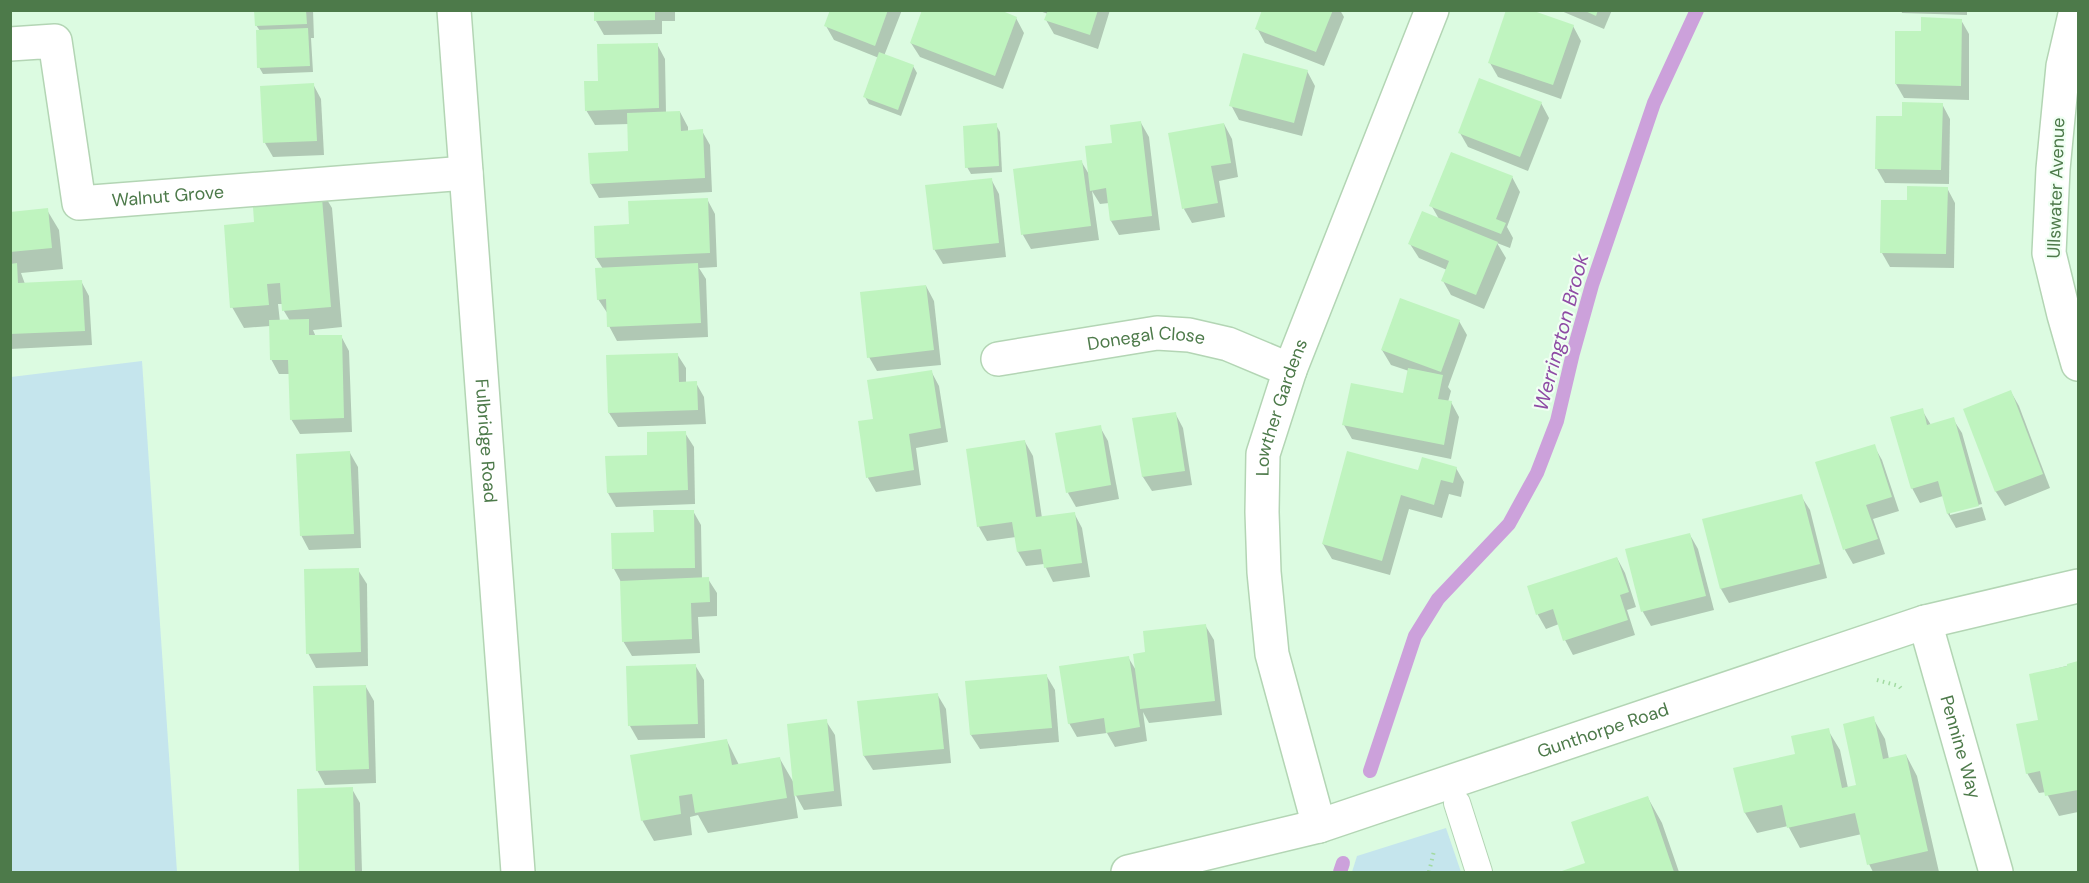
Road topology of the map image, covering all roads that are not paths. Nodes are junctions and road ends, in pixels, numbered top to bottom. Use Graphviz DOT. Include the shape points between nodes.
graph roads {
  1 [pos="454,10"];
  2 [pos="1432,10"];
  3 [pos="2076,10"];
  4 [pos="10,44"];
  5 [pos="2071,66"];
  6 [pos="466,173"];
  7 [pos="998,359"];
  8 [pos="2079,363"];
  9 [pos="1290,370"];
  10 [pos="2079,586"];
  11 [pos="1925,622"];
  12 [pos="1457,803"];
  13 [pos="1319,826"];
  14 [pos="518,873"];
  15 [pos="1128,873"];
  16 [pos="1479,873"];
  17 [pos="1996,873"];
  1 -- 6 [label="street, Fulbridge Road"];
  2 -- 9 [label="street, Lowther Gardens"];
  3 -- 5 [label="street, Ullswater Avenue"];
  4 -- 6 [label="street, Walnut Grove" via="55,41 79,203"];
  5 -- 8 [label="street, Ullswater Avenue" via="2053,169 2049,253"];
  6 -- 14 [label="street, Fulbridge Road"];
  7 -- 9 [label="street, Donegal Close" via="1157,333 1228,344"];
  9 -- 13 [label="street, Lowther Gardens" via="1263,454 1264,572 1272,654"];
  10 -- 11 [label="street, Gunthorpe Road"];
  11 -- 13 [label="street, Gunthorpe Road"];
  11 -- 17 [label="street, Pennine Way"];
  12 -- 16 [label="lane"];
  13 -- 15 [label="street, Gunthorpe Road"];
}
